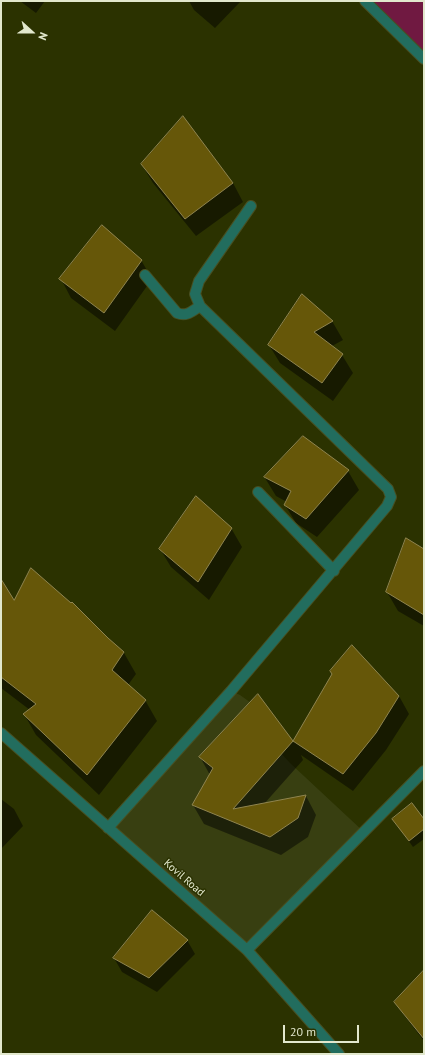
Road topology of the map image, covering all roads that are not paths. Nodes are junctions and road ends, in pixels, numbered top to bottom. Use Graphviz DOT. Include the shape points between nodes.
graph roads {
  1 [pos="365,1"];
  2 [pos="424,60"];
  3 [pos="250,206"];
  4 [pos="145,275"];
  5 [pos="200,306"];
  6 [pos="258,492"];
  7 [pos="334,571"];
  8 [pos="1,733"];
  9 [pos="424,771"];
  10 [pos="108,828"];
  11 [pos="247,950"];
  12 [pos="339,1054"];
  1 -- 2 [label="street"];
  3 -- 5 [label="street" via="200,281 195,294"];
  4 -- 5 [label="street" via="177,313 188,314"];
  5 -- 7 [label="street" via="388,489 391,498 387,506"];
  6 -- 7 [label="street"];
  7 -- 10 [label="street"];
  8 -- 10 [label="street, Kovil Road"];
  9 -- 11 [label="street"];
  10 -- 11 [label="street, Kovil Road"];
  11 -- 12 [label="street, Kovil Road"];
}
